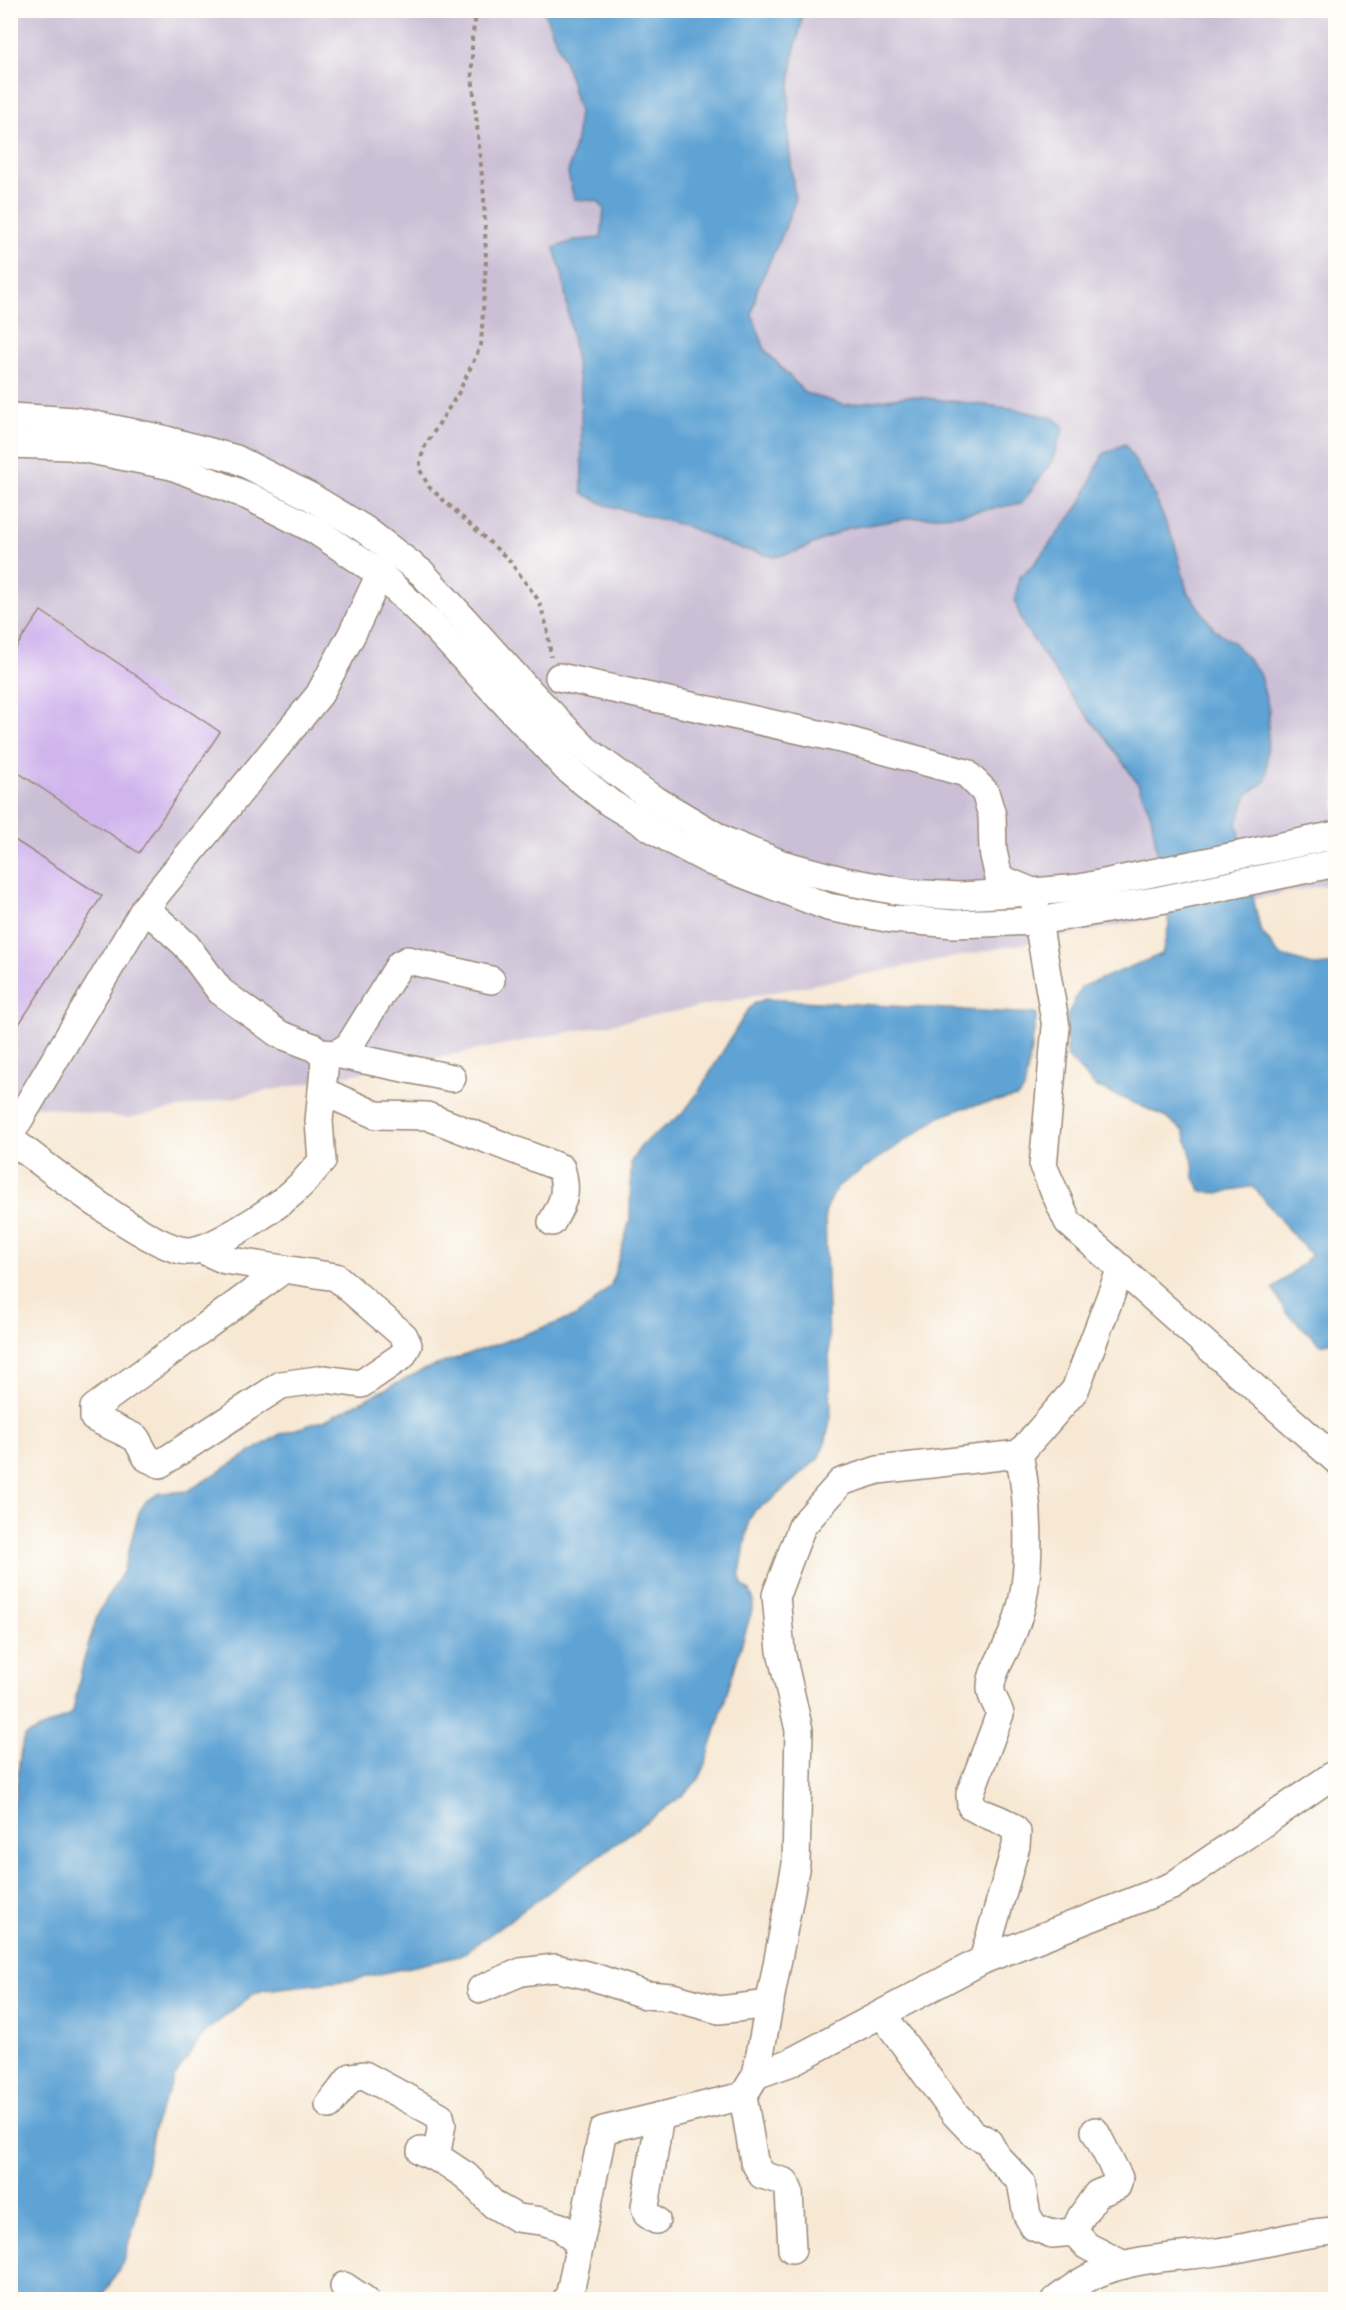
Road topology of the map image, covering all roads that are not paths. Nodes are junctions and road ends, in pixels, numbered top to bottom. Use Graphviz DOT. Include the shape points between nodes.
graph roads {
  1 [pos="10,417"];
  2 [pos="10,444"];
  3 [pos="380,574"];
  4 [pos="559,677"];
  5 [pos="1335,835"];
  6 [pos="1335,863"];
  7 [pos="1033,892"];
  8 [pos="146,908"];
  9 [pos="1038,921"];
  10 [pos="491,980"];
  11 [pos="328,1054"];
  12 [pos="452,1078"];
  13 [pos="322,1091"];
  14 [pos="10,1137"];
  15 [pos="552,1222"];
  16 [pos="200,1249"];
  17 [pos="1121,1268"];
  18 [pos="284,1269"];
  19 [pos="1019,1454"];
  20 [pos="1335,1460"];
  21 [pos="1335,1773"];
  22 [pos="983,1960"];
  23 [pos="481,1989"];
  24 [pos="770,2004"];
  25 [pos="882,2014"];
  26 [pos="749,2085"];
  27 [pos="329,2105"];
  28 [pos="660,2116"];
  29 [pos="1095,2131"];
  30 [pos="657,2220"];
  31 [pos="1335,2231"];
  32 [pos="1074,2232"];
  33 [pos="580,2245"];
  34 [pos="792,2249"];
  35 [pos="1124,2265"];
  36 [pos="566,2300"];
  37 [pos="1056,2300"];
  1 -- 7 [label="street" via="75,421 159,438 236,459 311,497 364,529 422,573 585,749 649,796 725,841 782,864 909,893 959,896"];
  2 -- 3 [label="street" via="70,446 172,466 250,497 315,530"];
  3 -- 8 [label="street" via="319,695"];
  3 -- 9 [label="street" via="566,768 610,803 712,862 828,907 892,919 955,924"];
  4 -- 7 [label="street" via="846,740 966,773 985,792 992,815 999,878"];
  5 -- 7 [label="street" via="1080,888"];
  6 -- 9 [label="street"];
  7 -- 9 [label="street"];
  8 -- 11 [label="street" via="186,945 220,991 279,1034"];
  8 -- 14 [label="street"];
  9 -- 17 [label="street" via="1056,1027 1043,1166 1068,1222"];
  10 -- 11 [label="street" via="408,960 400,964 349,1046"];
  11 -- 12 [label="street"];
  11 -- 13 [label="street"];
  13 -- 15 [label="street" via="376,1115 427,1116 561,1168 564,1200"];
  13 -- 16 [label="street" via="322,1161 292,1194 233,1233"];
  14 -- 16 [label="street" via="147,1236 186,1251"];
  16 -- 18 [label="street" via="225,1260"];
  17 -- 19 [label="street" via="1075,1390"];
  17 -- 20 [label="street"];
  18 -- 18 [label="street" via="336,1277 404,1336 408,1345 402,1356 361,1384 325,1379 281,1385 160,1464 147,1458 136,1438 94,1418 94,1408"];
  19 -- 22 [label="street" via="1024,1483 1027,1575 1020,1610 991,1688 999,1714 970,1794 970,1806 980,1814 1011,1825 1017,1832"];
  19 -- 24 [label="street" via="878,1470 850,1479 841,1482 802,1526 776,1595 781,1651 799,1730 796,1864"];
  21 -- 22 [label="street" via="1172,1886"];
  22 -- 25 [label="street"];
  23 -- 24 [label="street" via="521,1971 555,1968 646,1995 672,1997 719,2010"];
  24 -- 26 [label="street"];
  25 -- 26 [label="street"];
  25 -- 32 [label="street" via="955,2114 974,2134 988,2141 1021,2182 1027,2215 1034,2227 1052,2234"];
  26 -- 28 [label="street"];
  26 -- 34 [label="street" via="754,2161 762,2175 785,2182 789,2191"];
  27 -- 33 [label="street" via="351,2077 363,2076 440,2116 442,2124 428,2154 466,2176 494,2205 517,2218 561,2227"];
  28 -- 30 [label="street" via="645,2207 647,2214"];
  28 -- 33 [label="street" via="603,2130"];
  29 -- 32 [label="street" via="1119,2178 1117,2186 1097,2194"];
  31 -- 35 [label="street"];
  32 -- 35 [label="street" via="1087,2246"];
  33 -- 36 [label="street"];
  35 -- 37 [label="street" via="1090,2277"];
}
